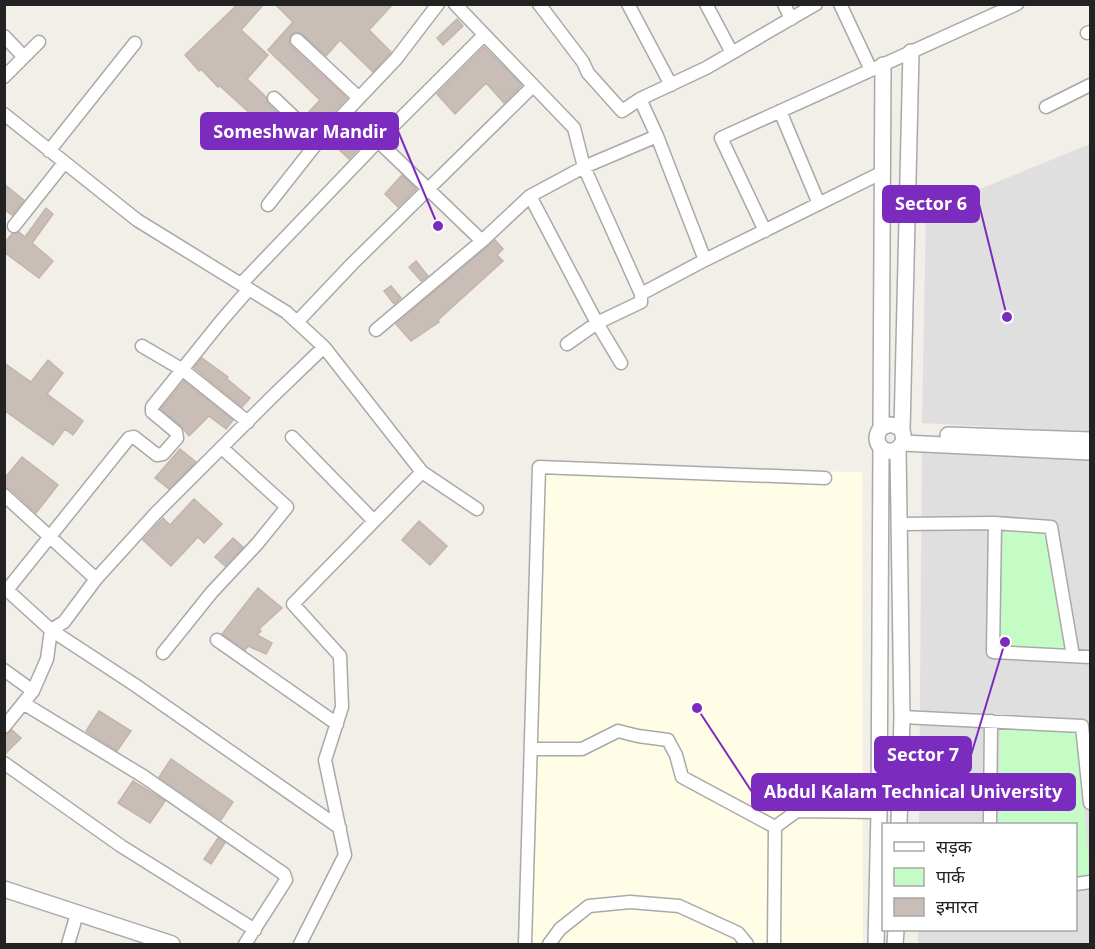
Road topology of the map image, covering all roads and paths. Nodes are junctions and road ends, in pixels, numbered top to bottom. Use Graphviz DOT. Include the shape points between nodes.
graph roads {
  1 [pos="438,4"];
  2 [pos="455,4"];
  3 [pos="538,4"];
  4 [pos="628,4"];
  5 [pos="706,4"];
  6 [pos="784,4"];
  7 [pos="816,4"];
  8 [pos="840,4"];
  9 [pos="1017,5"];
  10 [pos="791,19"];
  11 [pos="4,36"];
  12 [pos="484,36"];
  13 [pos="297,40"];
  14 [pos="39,42"];
  15 [pos="135,43"];
  16 [pos="911,52"];
  17 [pos="732,53"];
  18 [pos="24,57"];
  19 [pos="877,68"];
  20 [pos="4,77"];
  21 [pos="671,85"];
  22 [pos="1090,85"];
  23 [pos="533,86"];
  24 [pos="274,98"];
  25 [pos="359,98"];
  26 [pos="640,99"];
  27 [pos="1046,107"];
  28 [pos="780,111"];
  29 [pos="347,112"];
  30 [pos="4,114"];
  31 [pos="657,136"];
  32 [pos="320,139"];
  33 [pos="378,141"];
  34 [pos="49,151"];
  35 [pos="64,163"];
  36 [pos="584,167"];
  37 [pos="883,172"];
  38 [pos="429,189"];
  39 [pos="530,196"];
  40 [pos="819,204"];
  41 [pos="268,205"];
  42 [pos="14,226"];
  43 [pos="765,231"];
  44 [pos="482,241"];
  45 [pos="705,260"];
  46 [pos="245,287"];
  47 [pos="641,294"];
  48 [pos="297,322"];
  49 [pos="597,323"];
  50 [pos="375,330"];
  51 [pos="567,344"];
  52 [pos="142,346"];
  53 [pos="324,347"];
  54 [pos="621,363"];
  55 [pos="183,370"];
  56 [pos="248,422"];
  57 [pos="881,428"];
  58 [pos="292,437"];
  59 [pos="901,439"];
  60 [pos="1090,440"];
  61 [pos="222,448"];
  62 [pos="881,448"];
  63 [pos="1090,452"];
  64 [pos="422,472"];
  65 [pos="825,478"];
  66 [pos="4,495"];
  67 [pos="477,509"];
  68 [pos="374,521"];
  69 [pos="995,523"];
  70 [pos="901,524"];
  71 [pos="49,536"];
  72 [pos="96,579"];
  73 [pos="6,589"];
  74 [pos="51,630"];
  75 [pos="217,640"];
  76 [pos="163,653"];
  77 [pos="1073,656"];
  78 [pos="1090,657"];
  79 [pos="4,670"];
  80 [pos="33,691"];
  81 [pos="23,703"];
  82 [pos="902,717"];
  83 [pos="991,721"];
  84 [pos="337,724"];
  85 [pos="4,727"];
  86 [pos="531,749"];
  87 [pos="4,763"];
  88 [pos="1090,803"];
  89 [pos="879,812"];
  90 [pos="899,823"];
  91 [pos="990,823"];
  92 [pos="775,827"];
  93 [pos="340,828"];
  94 [pos="4,889"];
  95 [pos="77,914"];
  96 [pos="255,930"];
  97 [pos="68,945"];
  98 [pos="172,945"];
  99 [pos="245,945"];
  100 [pos="300,945"];
  101 [pos="525,945"];
  102 [pos="549,945"];
  103 [pos="747,945"];
  104 [pos="774,945"];
  105 [pos="876,945"];
  1 -- 25 [label="street" via="396,59"];
  2 -- 12 [label="street"];
  3 -- 26 [label="street" via="588,73 622,111"];
  4 -- 21 [label="street"];
  5 -- 17 [label="street"];
  6 -- 10 [label="street"];
  7 -- 10 [label="street"];
  8 -- 19 [label="street"];
  9 -- 16 [label="street"];
  10 -- 17 [label="street"];
  11 -- 18 [label="street"];
  12 -- 23 [label="street"];
  12 -- 33 [label="street"];
  13 -- 25 [label="street"];
  14 -- 18 [label="street"];
  15 -- 34 [label="street"];
  16 -- 19 [label="street"];
  16 -- 59 [label="street"];
  17 -- 21 [label="street"];
  18 -- 20 [label="street"];
  19 -- 28 [label="street"];
  19 -- 37 [label="street"];
  21 -- 26 [label="street"];
  22 -- 27 [label="street"];
  23 -- 36 [label="street" via="573,128"];
  23 -- 38 [label="street"];
  24 -- 32 [label="street"];
  25 -- 29 [label="street"];
  26 -- 31 [label="street"];
  28 -- 40 [label="street"];
  28 -- 43 [label="street" via="721,138"];
  29 -- 32 [label="street"];
  29 -- 33 [label="street"];
  30 -- 34 [label="street"];
  31 -- 36 [label="street"];
  31 -- 45 [label="street"];
  32 -- 41 [label="street"];
  33 -- 38 [label="street"];
  33 -- 46 [label="street"];
  34 -- 35 [label="street"];
  35 -- 42 [label="street"];
  35 -- 46 [label="street" via="137,220"];
  36 -- 39 [label="street"];
  36 -- 47 [label="street"];
  37 -- 40 [label="street"];
  37 -- 57 [label="street"];
  38 -- 44 [label="street"];
  38 -- 48 [label="street"];
  39 -- 44 [label="street"];
  39 -- 49 [label="street"];
  40 -- 43 [label="street"];
  43 -- 45 [label="street"];
  44 -- 50 [label="street"];
  45 -- 47 [label="street"];
  46 -- 48 [label="street"];
  46 -- 55 [label="street"];
  47 -- 49 [label="street" via="641,302"];
  48 -- 53 [label="street"];
  49 -- 51 [label="street"];
  49 -- 54 [label="street"];
  52 -- 55 [label="street"];
  53 -- 56 [label="street"];
  53 -- 64 [label="street"];
  55 -- 56 [label="street"];
  55 -- 71 [label="street" via="152,406 152,412 176,432 177,438 163,454 157,455 134,436 129,438"];
  56 -- 61 [label="street"];
  57 -- 59 [label="street" via="894,425"];
  57 -- 62 [label="street" via="877,440"];
  58 -- 68 [label="street"];
  59 -- 60 [label="street"];
  59 -- 62 [label="street" via="890,452"];
  59 -- 63 [label="street"];
  59 -- 70 [label="street"];
  61 -- 72 [label="street"];
  61 -- 76 [label="street" via="287,507"];
  62 -- 89 [label="street"];
  64 -- 67 [label="street"];
  64 -- 68 [label="street"];
  65 -- 86 [label="street" via="539,467"];
  66 -- 71 [label="street"];
  68 -- 84 [label="street" via="293,604 340,656 342,707"];
  69 -- 70 [label="street"];
  69 -- 77 [label="street" via="1051,527"];
  69 -- 77 [label="street" via="993,652"];
  70 -- 82 [label="street"];
  71 -- 72 [label="street"];
  71 -- 73 [label="street"];
  72 -- 74 [label="street" via="64,622"];
  73 -- 74 [label="street"];
  74 -- 80 [label="street" via="47,659"];
  74 -- 93 [label="street"];
  75 -- 84 [label="street"];
  77 -- 78 [label="street"];
  79 -- 80 [label="street"];
  80 -- 81 [label="street"];
  81 -- 85 [label="street"];
  81 -- 96 [label="street" via="143,776 284,874 286,880"];
  82 -- 83 [label="street"];
  82 -- 90 [label="street"];
  83 -- 88 [label="street" via="1082,726"];
  83 -- 91 [label="street"];
  84 -- 93 [label="street" via="325,760"];
  86 -- 92 [label="street" via="582,749 618,731 668,740 682,777"];
  86 -- 101 [label="street"];
  87 -- 96 [label="street" via="121,846"];
  89 -- 92 [label="street" via="797,811"];
  89 -- 105 [label="street"];
  92 -- 104 [label="street"];
  93 -- 100 [label="street" via="345,855"];
  94 -- 95 [label="street"];
  95 -- 97 [label="street"];
  95 -- 98 [label="street"];
  96 -- 99 [label="street"];
  102 -- 103 [label="street" via="560,929 589,906 630,902 679,906 738,933"];
}
